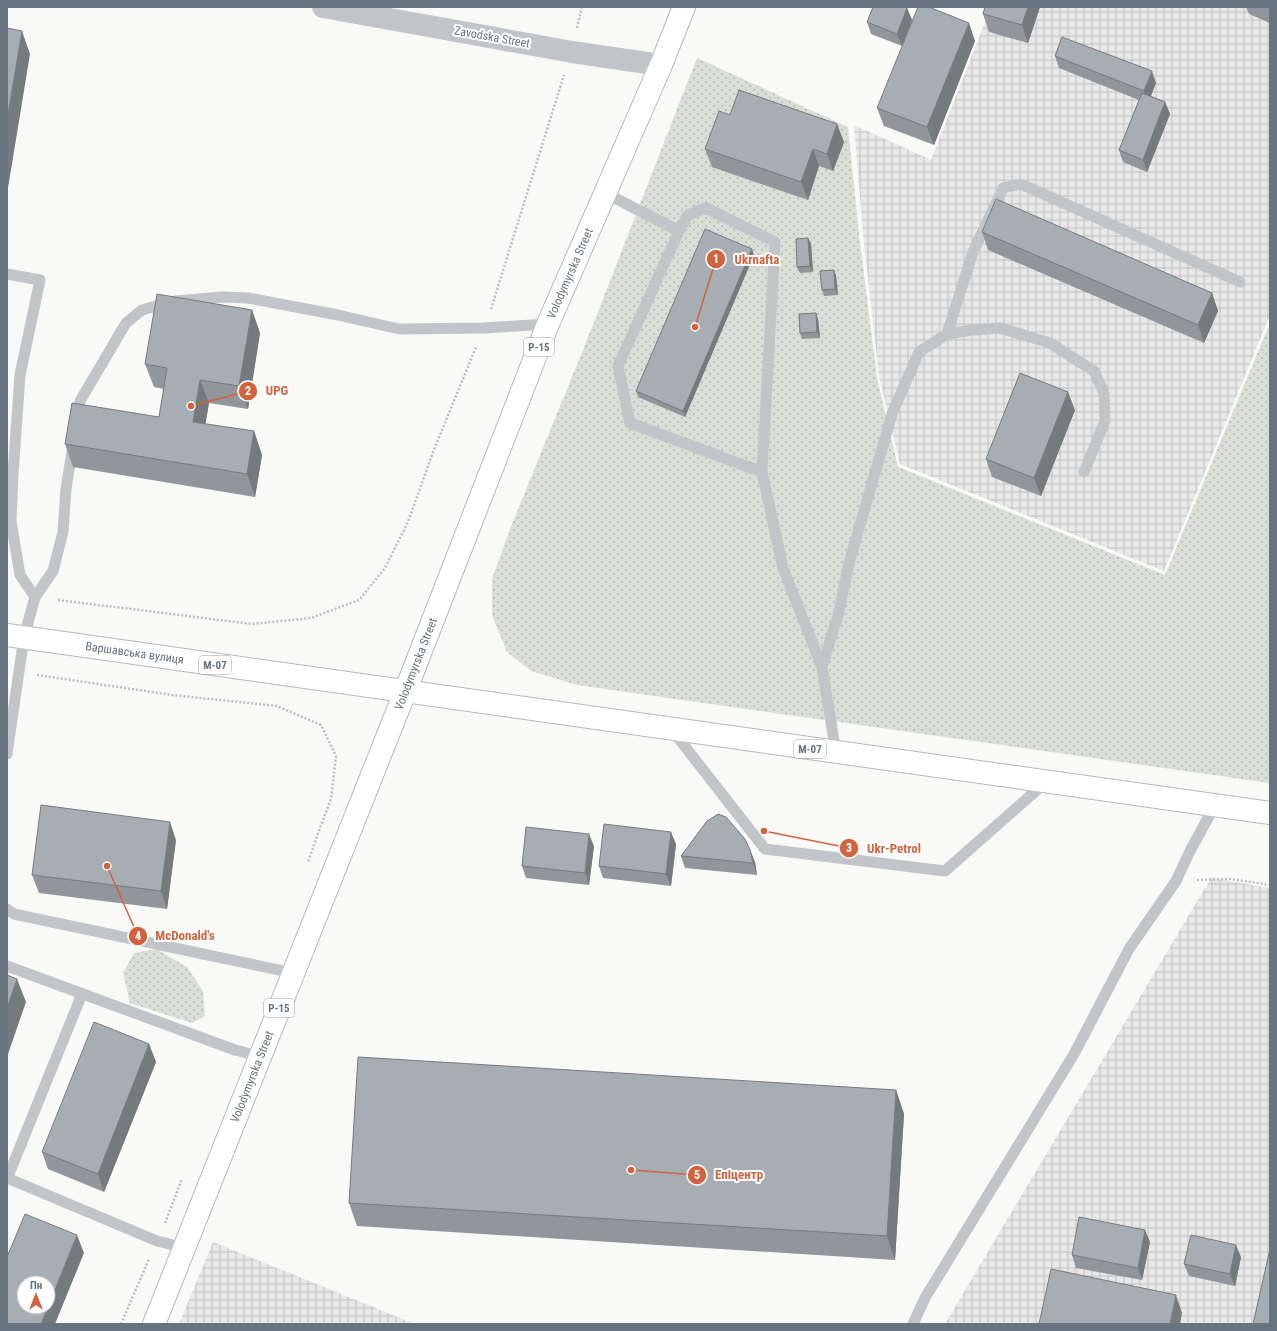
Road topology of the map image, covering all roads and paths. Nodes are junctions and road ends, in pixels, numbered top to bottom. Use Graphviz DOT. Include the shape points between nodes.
graph roads {
  1 [pos="323,7"];
  2 [pos="582,7"];
  3 [pos="684,7"];
  4 [pos="572,52"];
  5 [pos="661,65"];
  6 [pos="605,193"];
  7 [pos="679,231"];
  8 [pos="7,274"];
  9 [pos="1240,282"];
  10 [pos="548,324"];
  11 [pos="484,328"];
  12 [pos="947,334"];
  13 [pos="762,472"];
  14 [pos="1084,472"];
  15 [pos="35,597"];
  16 [pos="15,636"];
  17 [pos="822,667"];
  18 [pos="35,675"];
  19 [pos="405,692"];
  20 [pos="671,730"];
  21 [pos="836,753"];
  22 [pos="7,754"];
  23 [pos="1046,782"];
  24 [pos="1215,805"];
  25 [pos="1270,813"];
  26 [pos="308,863"];
  27 [pos="1176,881"];
  28 [pos="1270,885"];
  29 [pos="7,909"];
  30 [pos="7,966"];
  31 [pos="293,973"];
  32 [pos="82,994"];
  33 [pos="261,1056"];
  34 [pos="184,1175"];
  35 [pos="7,1179"];
  36 [pos="157,1241"];
  37 [pos="185,1248"];
  38 [pos="121,1324"];
  39 [pos="154,1324"];
  40 [pos="913,1324"];
  1 -- 4 [label="street, Zavodska Street"];
  2 -- 4 [label="path"];
  3 -- 5 [label="main road, Volodymyrska Street / Р-15"];
  4 -- 5 [label="street, Zavodska Street"];
  4 -- 11 [label="path"];
  5 -- 6 [label="main road, Volodymyrska Street / Р-15"];
  6 -- 7 [label="lane"];
  6 -- 10 [label="main road, Volodymyrska Street / Р-15"];
  7 -- 13 [label="lane" via="688,215 706,208 775,242"];
  7 -- 13 [label="lane" via="618,366 630,422"];
  8 -- 15 [label="lane" via="40,280 20,375 12,521 20,575"];
  9 -- 12 [label="lane" via="1021,184 1003,188 974,252"];
  10 -- 11 [label="lane"];
  10 -- 19 [label="main road, Volodymyrska Street / Р-15"];
  11 -- 15 [label="path" via="432,452 408,522 385,568 359,600 311,618 252,624"];
  11 -- 15 [label="lane" via="399,329 338,314 248,298 222,297 175,301 142,310 126,323 80,401 66,489 63,532 53,571"];
  12 -- 14 [label="lane" via="1000,328 1050,343 1094,371 1104,393 1105,421"];
  12 -- 17 [label="lane" via="919,352 892,414"];
  13 -- 17 [label="lane" via="783,568"];
  15 -- 16 [label="lane"];
  16 -- 19 [label="main road, Варшавська вулиця / М-07"];
  16 -- 22 [label="lane"];
  17 -- 21 [label="lane"];
  18 -- 26 [label="path" via="172,695 277,706 321,725 336,756 331,799"];
  19 -- 20 [label="main road, М-07"];
  19 -- 31 [label="main road, Volodymyrska Street / Р-15"];
  20 -- 21 [label="main road, М-07"];
  20 -- 23 [label="lane" via="765,850 945,871"];
  21 -- 23 [label="main road, М-07"];
  23 -- 24 [label="main road, М-07"];
  24 -- 25 [label="main road, М-07"];
  24 -- 27 [label="lane"];
  27 -- 28 [label="path" via="1232,879"];
  27 -- 40 [label="lane" via="1129,949 1074,1054 925,1298"];
  29 -- 31 [label="lane" via="14,914"];
  30 -- 32 [label="lane"];
  31 -- 33 [label="main road, Volodymyrska Street / Р-15"];
  32 -- 33 [label="lane" via="235,1050"];
  32 -- 35 [label="lane"];
  33 -- 37 [label="main road, Volodymyrska Street / Р-15"];
  34 -- 36 [label="path"];
  35 -- 36 [label="lane"];
  36 -- 37 [label="lane"];
  36 -- 38 [label="path"];
  37 -- 39 [label="main road, Volodymyrska Street / Р-15"];
}
